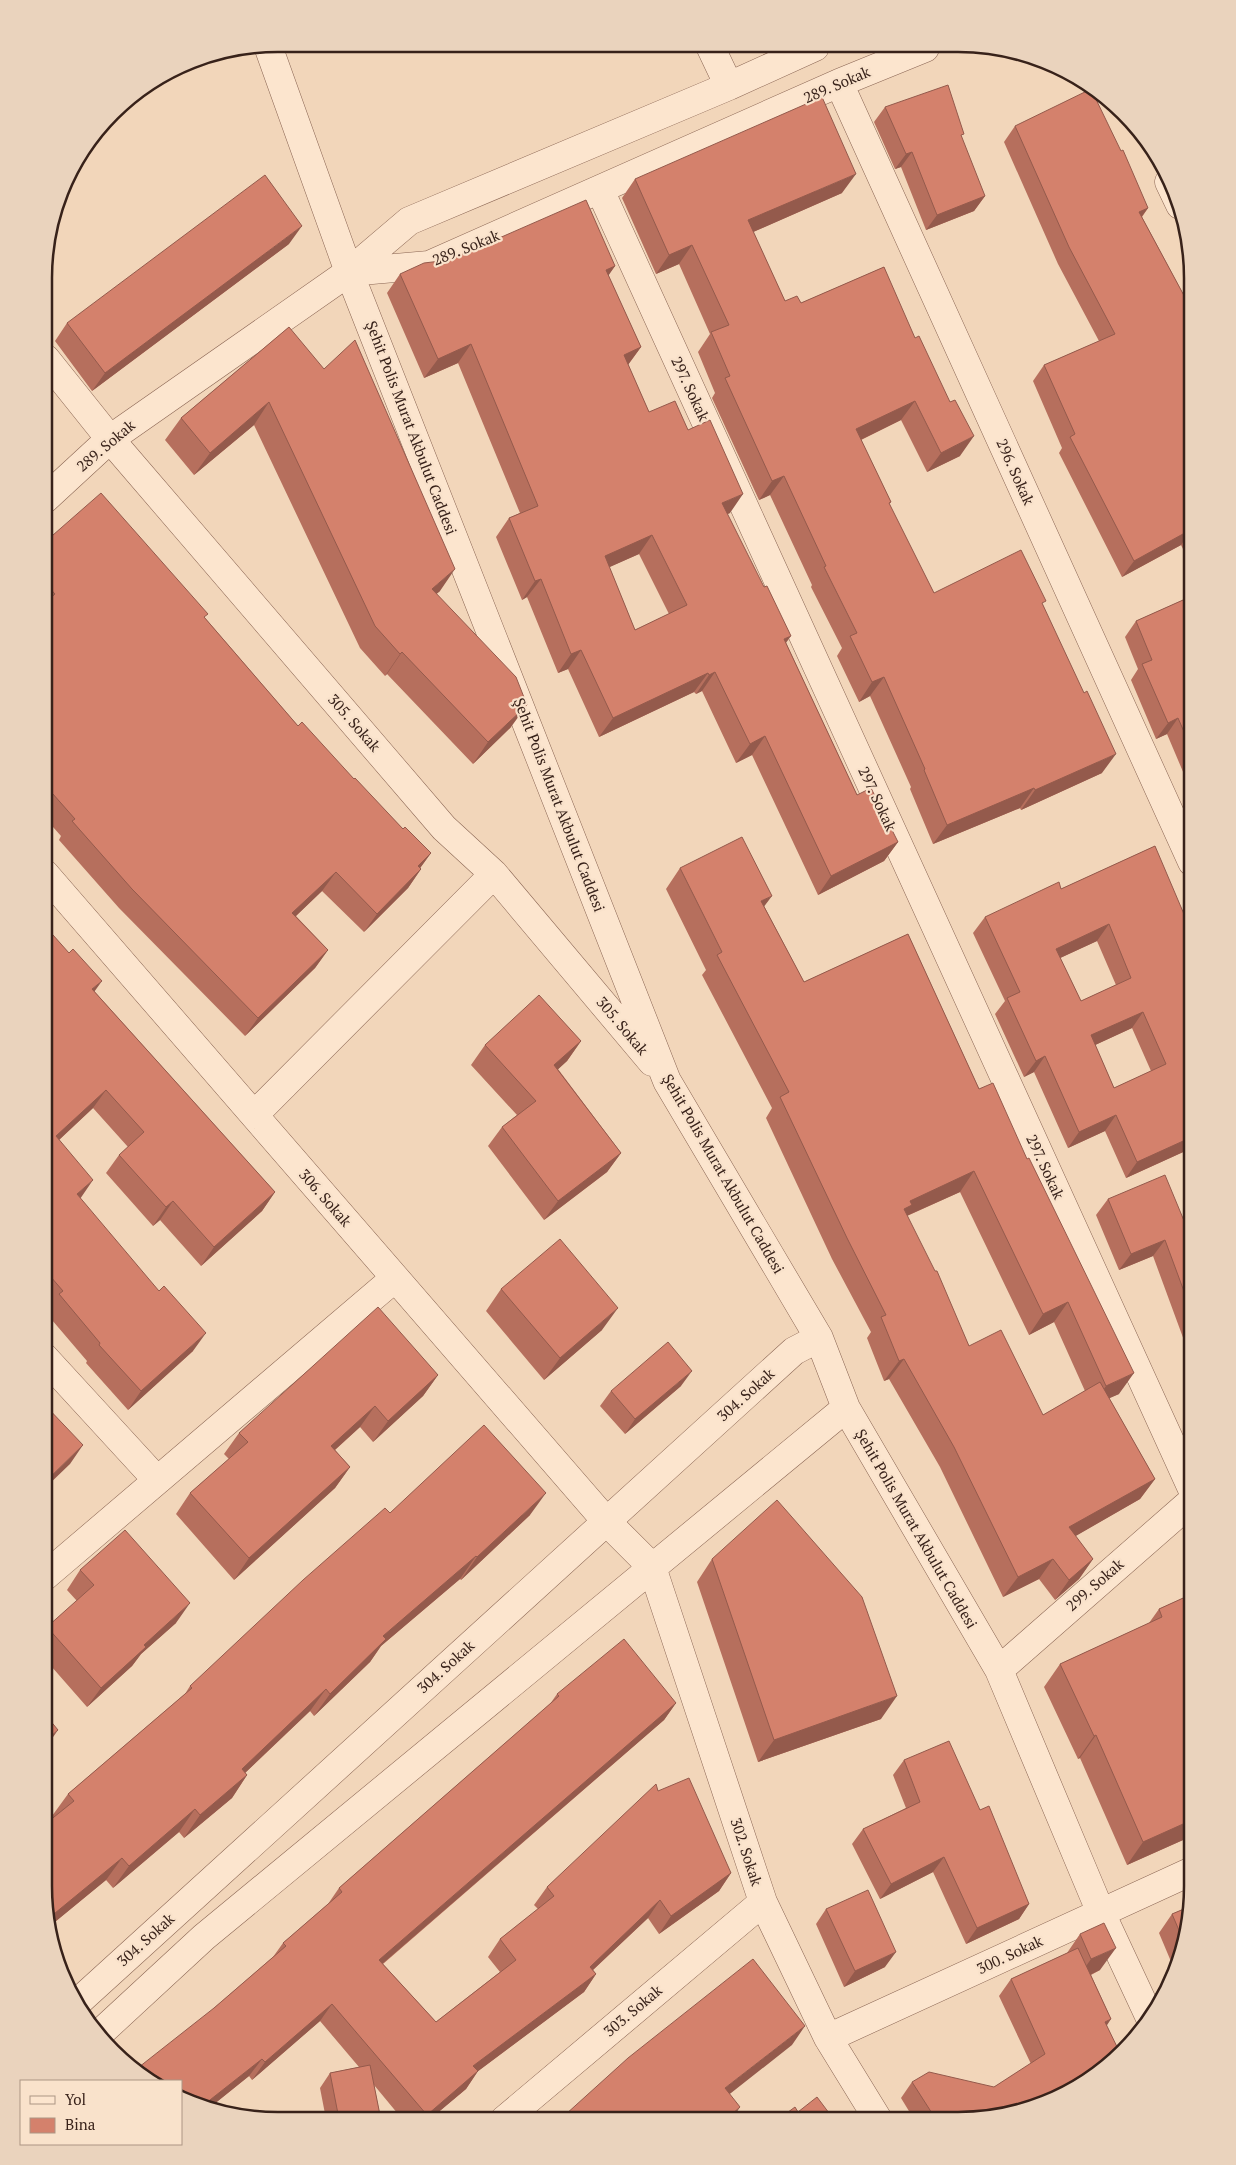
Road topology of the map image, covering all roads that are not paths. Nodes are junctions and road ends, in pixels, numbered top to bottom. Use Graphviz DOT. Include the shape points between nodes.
graph roads {
  1 [pos="713,52"];
  2 [pos="804,52"];
  3 [pos="915,52"];
  4 [pos="270,53"];
  5 [pos="839,83"];
  6 [pos="729,86"];
  7 [pos="600,190"];
  8 [pos="349,272"];
  9 [pos="52,366"];
  10 [pos="110,438"];
  11 [pos="52,492"];
  12 [pos="1184,844"];
  13 [pos="494,874"];
  14 [pos="52,882"];
  15 [pos="668,1081"];
  16 [pos="254,1115"];
  17 [pos="395,1278"];
  18 [pos="818,1338"];
  19 [pos="52,1366"];
  20 [pos="846,1408"];
  21 [pos="1184,1471"];
  22 [pos="157,1480"];
  23 [pos="1184,1507"];
  24 [pos="606,1522"];
  25 [pos="652,1567"];
  26 [pos="52,1570"];
  27 [pos="999,1670"];
  28 [pos="1184,1875"];
  29 [pos="763,1902"];
  30 [pos="1102,1913"];
  31 [pos="82,1998"];
  32 [pos="1146,2010"];
  33 [pos="104,2029"];
  34 [pos="828,2038"];
  35 [pos="514,2112"];
  36 [pos="873,2112"];
  1 -- 6 [label="street"];
  2 -- 6 [label="street"];
  3 -- 5 [label="street, 289. Sokak"];
  4 -- 8 [label="street, Şehit Polis Murat Akbulut Caddesi"];
  5 -- 7 [label="street, 289. Sokak"];
  5 -- 12 [label="street, 296. Sokak"];
  6 -- 8 [label="street" via="409,221"];
  7 -- 8 [label="street, 289. Sokak" via="429,264"];
  7 -- 21 [label="street, 297. Sokak"];
  8 -- 10 [label="street, 289. Sokak"];
  8 -- 15 [label="street, Şehit Polis Murat Akbulut Caddesi"];
  9 -- 10 [label="street, 305. Sokak"];
  10 -- 11 [label="street, 289. Sokak"];
  10 -- 13 [label="street, 305. Sokak" via="444,828"];
  13 -- 15 [label="street, 305. Sokak"];
  13 -- 16 [label="street"];
  14 -- 16 [label="street, 306. Sokak"];
  15 -- 18 [label="street, Şehit Polis Murat Akbulut Caddesi"];
  16 -- 17 [label="street, 306. Sokak"];
  17 -- 22 [label="street"];
  17 -- 24 [label="street, 306. Sokak"];
  18 -- 20 [label="street, Şehit Polis Murat Akbulut Caddesi"];
  18 -- 24 [label="street, 304. Sokak" via="794,1351"];
  19 -- 22 [label="street"];
  20 -- 25 [label="street"];
  20 -- 27 [label="street, Şehit Polis Murat Akbulut Caddesi"];
  22 -- 26 [label="street"];
  23 -- 27 [label="street, 299. Sokak"];
  24 -- 25 [label="street, 306. Sokak"];
  24 -- 31 [label="street, 304. Sokak"];
  25 -- 29 [label="street, 302. Sokak"];
  25 -- 33 [label="street" via="204,1937"];
  27 -- 30 [label="street, Şehit Polis Murat Akbulut Caddesi"];
  28 -- 30 [label="street, 300. Sokak"];
  29 -- 34 [label="street, 302. Sokak"];
  29 -- 35 [label="street, 303. Sokak"];
  30 -- 32 [label="street, Şehit Polis Murat Akbulut Caddesi"];
  30 -- 34 [label="street, 300. Sokak"];
  34 -- 36 [label="street, 302. Sokak"];
}
